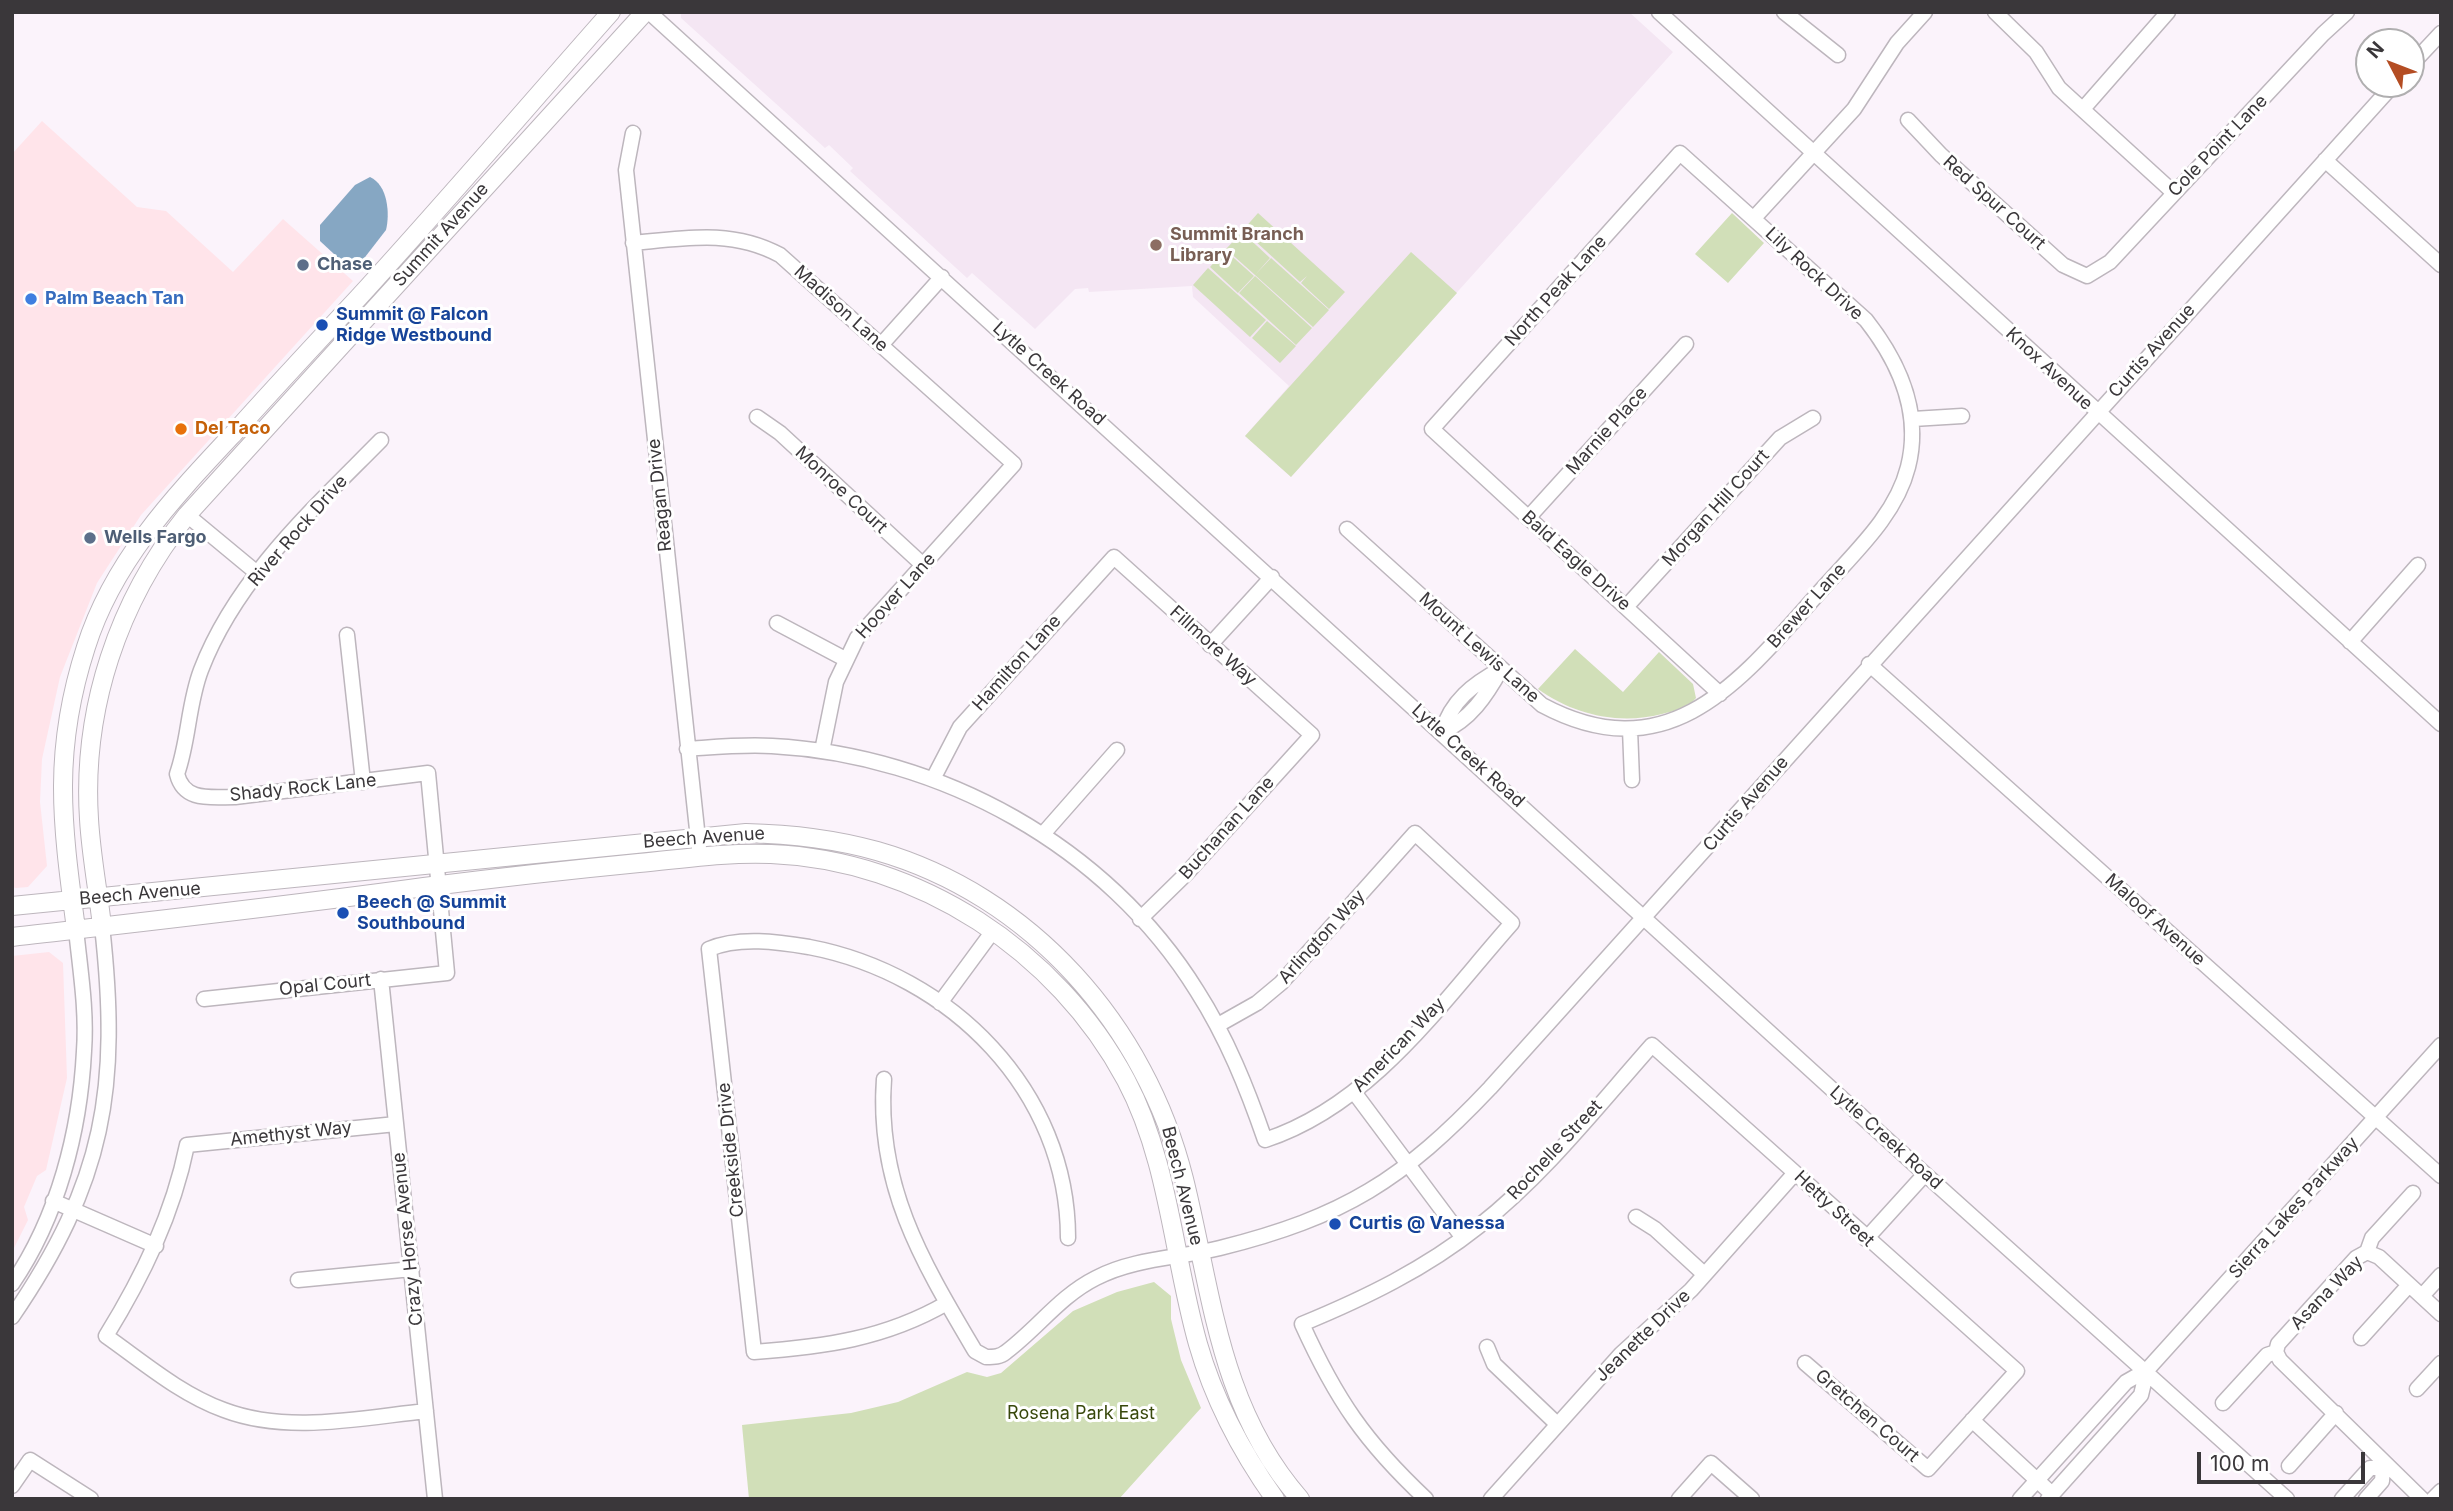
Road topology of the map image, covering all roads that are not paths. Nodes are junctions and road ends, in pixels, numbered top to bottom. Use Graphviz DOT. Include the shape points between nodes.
graph roads {
  1 [pos="611,12"];
  2 [pos="647,12"];
  3 [pos="1659,12"];
  4 [pos="1784,12"];
  5 [pos="1925,12"];
  6 [pos="1995,12"];
  7 [pos="2168,12"];
  8 [pos="2347,12"];
  9 [pos="2441,33"];
  10 [pos="2425,50"];
  11 [pos="1838,55"];
  12 [pos="2381,98"];
  13 [pos="2083,109"];
  14 [pos="1908,120"];
  15 [pos="632,133"];
  16 [pos="1816,152"];
  17 [pos="1680,153"];
  18 [pos="2325,160"];
  19 [pos="2174,193"];
  20 [pos="1754,218"];
  21 [pos="634,243"];
  22 [pos="2441,265"];
  23 [pos="2087,276"];
  24 [pos="942,277"];
  25 [pos="1686,344"];
  26 [pos="881,345"];
  27 [pos="2096,413"];
  28 [pos="1962,416"];
  29 [pos="757,418"];
  30 [pos="1813,418"];
  31 [pos="1913,419"];
  32 [pos="1432,429"];
  33 [pos="381,440"];
  34 [pos="1014,464"];
  35 [pos="187,515"];
  36 [pos="1528,518"];
  37 [pos="1347,529"];
  38 [pos="1114,557"];
  39 [pos="923,565"];
  40 [pos="2418,565"];
  41 [pos="257,573"];
  42 [pos="1272,577"];
  43 [pos="1626,607"];
  44 [pos="777,623"];
  45 [pos="347,635"];
  46 [pos="2350,642"];
  47 [pos="1210,645"];
  48 [pos="845,659"];
  49 [pos="1869,664"];
  50 [pos="1501,669"];
  51 [pos="1720,694"];
  52 [pos="2441,724"];
  53 [pos="1630,729"];
  54 [pos="1442,732"];
  55 [pos="1312,736"];
  56 [pos="687,749"];
  57 [pos="1117,750"];
  58 [pos="822,751"];
  59 [pos="933,779"];
  60 [pos="1632,780"];
  61 [pos="363,782"];
  62 [pos="180,786"];
  63 [pos="1043,834"];
  64 [pos="697,835"];
  65 [pos="699,857"];
  66 [pos="439,864"];
  67 [pos="440,885"];
  68 [pos="99,899"];
  69 [pos="72,901"];
  70 [pos="12,906"];
  71 [pos="1646,917"];
  72 [pos="1140,919"];
  73 [pos="1513,923"];
  74 [pos="102,926"];
  75 [pos="76,929"];
  76 [pos="993,931"];
  77 [pos="12,937"];
  78 [pos="381,979"];
  79 [pos="204,999"];
  80 [pos="940,1003"];
  81 [pos="1217,1026"];
  82 [pos="1652,1045"];
  83 [pos="2441,1045"];
  84 [pos="884,1079"];
  85 [pos="1354,1092"];
  86 [pos="2376,1117"];
  87 [pos="396,1124"];
  88 [pos="1409,1166"];
  89 [pos="1795,1173"];
  90 [pos="1925,1174"];
  91 [pos="2441,1176"];
  92 [pos="2413,1192"];
  93 [pos="53,1201"];
  94 [pos="74,1209"];
  95 [pos="1636,1217"];
  96 [pos="1068,1238"];
  97 [pos="1463,1238"];
  98 [pos="1866,1239"];
  99 [pos="156,1246"];
  100 [pos="1199,1252"];
  101 [pos="2373,1254"];
  102 [pos="1177,1256"];
  103 [pos="412,1269"];
  104 [pos="1704,1275"];
  105 [pos="2441,1275"];
  106 [pos="298,1280"];
  107 [pos="12,1283"];
  108 [pos="2409,1285"];
  109 [pos="2421,1296"];
  110 [pos="947,1303"];
  111 [pos="2441,1314"];
  112 [pos="12,1317"];
  113 [pos="2361,1338"];
  114 [pos="1487,1347"];
  115 [pos="2277,1348"];
  116 [pos="1805,1363"];
  117 [pos="2441,1363"];
  118 [pos="2147,1370"];
  119 [pos="2417,1389"];
  120 [pos="2223,1403"];
  121 [pos="426,1411"];
  122 [pos="2336,1413"];
  123 [pos="1972,1420"];
  124 [pos="1558,1424"];
  125 [pos="2289,1466"];
  126 [pos="2385,1466"];
  127 [pos="2037,1480"];
  128 [pos="12,1486"];
  129 [pos="2441,1490"];
  130 [pos="2050,1496"];
  131 [pos="91,1499"];
  132 [pos="435,1499"];
  133 [pos="1275,1499"];
  134 [pos="1300,1499"];
  135 [pos="1426,1499"];
  136 [pos="1491,1499"];
  137 [pos="1679,1499"];
  138 [pos="1752,1499"];
  139 [pos="2021,1499"];
  140 [pos="2287,1499"];
  141 [pos="2342,1499"];
  142 [pos="2366,1499"];
  143 [pos="2423,1499"];
  144 [pos="2433,1499"];
  1 -- 69 [label="main road, Summit Avenue" via="419,231 179,492 129,556 86,645 68,717 61,813"];
  2 -- 24 [label="street, Lytle Creek Road"];
  2 -- 35 [label="main road, Summit Avenue"];
  3 -- 16 [label="street, Knox Avenue"];
  4 -- 11 [label="street"];
  5 -- 16 [label="street" via="1897,43 1854,109"];
  6 -- 13 [label="street" via="2036,52 2059,88"];
  7 -- 13 [label="street"];
  8 -- 19 [label="street, Cole Point Lane"];
  9 -- 10 [label="street"];
  12 -- 18 [label="street, Curtis Avenue"];
  13 -- 19 [label="street"];
  14 -- 23 [label="street, Red Spur Court" via="2063,265"];
  15 -- 21 [label="street, Reagan Drive" via="626,170"];
  16 -- 20 [label="street"];
  16 -- 27 [label="street, Knox Avenue"];
  17 -- 20 [label="street, Lily Rock Drive"];
  17 -- 32 [label="street, North Peak Lane"];
  18 -- 22 [label="street"];
  18 -- 27 [label="street, Curtis Avenue"];
  19 -- 23 [label="street, Cole Point Lane" via="2110,262"];
  20 -- 31 [label="street, Lily Rock Drive" via="1866,320 1885,344 1903,378"];
  21 -- 26 [label="street, Madison Lane" via="711,236 764,247 797,268"];
  21 -- 56 [label="street, Reagan Drive"];
  24 -- 26 [label="street"];
  24 -- 42 [label="street, Lytle Creek Road"];
  25 -- 36 [label="street, Marnie Place"];
  26 -- 34 [label="street, Madison Lane"];
  27 -- 46 [label="street, Knox Avenue"];
  27 -- 49 [label="street, Curtis Avenue"];
  28 -- 31 [label="street"];
  29 -- 39 [label="street, Monroe Court" via="780,433"];
  30 -- 43 [label="street, Morgan Hill Court" via="1780,438"];
  31 -- 51 [label="street, Brewer Lane" via="1909,466 1876,529 1752,667"];
  32 -- 36 [label="street, Bald Eagle Drive"];
  33 -- 41 [label="street, River Rock Drive"];
  34 -- 39 [label="street, Hoover Lane"];
  35 -- 41 [label="street"];
  35 -- 68 [label="main road, Summit Avenue" via="130,606 101,687 88,787"];
  36 -- 43 [label="street, Bald Eagle Drive"];
  37 -- 50 [label="street, Mount Lewis Lane"];
  38 -- 47 [label="street, Fillmore Way"];
  38 -- 59 [label="street, Hamilton Lane" via="960,727"];
  39 -- 48 [label="street, Hoover Lane" via="857,638"];
  40 -- 46 [label="street"];
  41 -- 62 [label="street, River Rock Drive" via="230,612 194,690 177,774"];
  42 -- 47 [label="street"];
  42 -- 54 [label="street, Lytle Creek Road"];
  43 -- 51 [label="street, Bald Eagle Drive"];
  44 -- 48 [label="street"];
  45 -- 61 [label="street"];
  46 -- 52 [label="street, Knox Avenue"];
  47 -- 55 [label="street, Fillmore Way"];
  48 -- 58 [label="street, Hoover Lane" via="829,707"];
  49 -- 71 [label="street, Curtis Avenue"];
  49 -- 86 [label="street, Maloof Avenue"];
  50 -- 53 [label="street, Mount Lewis Lane" via="1558,713 1600,727"];
  50 -- 54 [label="street" via="1487,694 1460,724"];
  51 -- 53 [label="street, Brewer Lane" via="1691,714"];
  53 -- 60 [label="street"];
  54 -- 71 [label="street, Lytle Creek Road"];
  55 -- 72 [label="street, Buchanan Lane"];
  56 -- 58 [label="street" via="742,745"];
  56 -- 64 [label="street, Reagan Drive"];
  57 -- 63 [label="street"];
  58 -- 59 [label="street"];
  59 -- 63 [label="street" via="989,803"];
  61 -- 62 [label="street, Shady Rock Lane" via="235,797 204,797"];
  61 -- 66 [label="street, Shady Rock Lane" via="428,773"];
  63 -- 72 [label="street" via="1103,881"];
  64 -- 65 [label="street, Reagan Drive"];
  64 -- 66 [label="main road, Beech Avenue"];
  64 -- 100 [label="main road, Beech Avenue" via="790,834 878,851 971,892 1032,934 1092,993 1143,1069 1175,1143"];
  65 -- 67 [label="main road, Beech Avenue"];
  65 -- 76 [label="main road, Beech Avenue" via="772,854 872,872 925,892"];
  66 -- 67 [label="street"];
  66 -- 68 [label="main road, Beech Avenue"];
  67 -- 74 [label="main road, Beech Avenue"];
  67 -- 78 [label="street, Opal Court" via="447,973"];
  68 -- 69 [label="main road, Beech Avenue"];
  68 -- 74 [label="main road, Summit Avenue"];
  69 -- 70 [label="main road, Beech Avenue"];
  69 -- 75 [label="main road, Summit Avenue"];
  71 -- 88 [label="street, Curtis Avenue" via="1451,1130"];
  71 -- 90 [label="street, Lytle Creek Road"];
  72 -- 81 [label="street" via="1185,971"];
  73 -- 81 [label="street, Arlington Way" via="1415,833 1281,983"];
  73 -- 85 [label="street, American Way" via="1391,1058"];
  74 -- 75 [label="main road, Beech Avenue"];
  74 -- 94 [label="street, Summit Avenue" via="110,1053 104,1112"];
  75 -- 77 [label="main road, Beech Avenue"];
  75 -- 93 [label="street, Summit Avenue" via="84,1050 75,1126"];
  76 -- 80 [label="street"];
  76 -- 102 [label="main road, Beech Avenue" via="1056,985 1089,1022 1126,1080 1155,1150"];
  78 -- 79 [label="street, Opal Court"];
  78 -- 87 [label="street, Crazy Horse Avenue"];
  80 -- 96 [label="street" via="998,1054 1044,1122 1065,1185"];
  80 -- 110 [label="street, Creekside Drive" via="885,971 814,948 761,942 727,943 709,949 754,1352 865,1338"];
  81 -- 85 [label="street, American Way" via="1246,1085 1265,1140 1301,1125"];
  82 -- 89 [label="street, Hetty Street"];
  82 -- 97 [label="street, Rochelle Street" via="1521,1188"];
  83 -- 86 [label="street, Sierra Lakes Parkway"];
  84 -- 110 [label="street" via="886,1138 897,1197 913,1242"];
  85 -- 88 [label="street"];
  86 -- 91 [label="street, Maloof Avenue"];
  86 -- 118 [label="street, Sierra Lakes Parkway"];
  87 -- 99 [label="street, Amethyst Way" via="187,1145 181,1178"];
  87 -- 103 [label="street, Crazy Horse Avenue"];
  88 -- 97 [label="street"];
  88 -- 100 [label="street, Curtis Avenue" via="1360,1198 1308,1222"];
  89 -- 98 [label="street, Hetty Street"];
  89 -- 104 [label="street, Jeanette Drive"];
  90 -- 98 [label="street"];
  90 -- 118 [label="street, Lytle Creek Road"];
  92 -- 101 [label="street, Asana Way" via="2372,1238"];
  93 -- 94 [label="street"];
  93 -- 107 [label="street, Summit Avenue"];
  94 -- 99 [label="street"];
  94 -- 112 [label="street, Summit Avenue" via="35,1284"];
  95 -- 104 [label="street"];
  97 -- 135 [label="street, Rochelle Street" via="1389,1286 1302,1324 1351,1418"];
  98 -- 123 [label="street, Hetty Street" via="2017,1371"];
  99 -- 121 [label="street" via="106,1336 183,1390 242,1416 310,1423"];
  100 -- 102 [label="street, Curtis Avenue"];
  100 -- 134 [label="main road, Beech Avenue" via="1228,1371 1246,1413"];
  101 -- 108 [label="street"];
  101 -- 115 [label="street, Asana Way" via="2356,1258"];
  102 -- 110 [label="street, Curtis Avenue" via="1099,1276 1059,1303 1005,1353 986,1357 975,1351"];
  102 -- 133 [label="main road, Beech Avenue" via="1212,1388 1233,1433"];
  103 -- 106 [label="street"];
  103 -- 121 [label="street, Crazy Horse Avenue"];
  104 -- 124 [label="street, Jeanette Drive" via="1621,1353"];
  105 -- 109 [label="street"];
  108 -- 109 [label="street"];
  108 -- 113 [label="street"];
  109 -- 111 [label="street"];
  114 -- 124 [label="street" via="1494,1364"];
  115 -- 120 [label="street, Asana Way"];
  115 -- 122 [label="street" via="2280,1360"];
  116 -- 123 [label="street, Gretchen Court" via="1928,1469"];
  117 -- 119 [label="street"];
  118 -- 127 [label="street, Sierra Lakes Parkway" via="2126,1382"];
  118 -- 130 [label="street, Sierra Lakes Parkway" via="2141,1395"];
  118 -- 140 [label="street, Lytle Creek Road"];
  121 -- 132 [label="street, Crazy Horse Avenue"];
  122 -- 125 [label="street"];
  122 -- 126 [label="street"];
  123 -- 127 [label="street"];
  124 -- 136 [label="street, Jeanette Drive"];
  126 -- 141 [label="street" via="2370,1468"];
  126 -- 142 [label="street" via="2382,1481"];
  126 -- 143 [label="street"];
  127 -- 130 [label="street"];
  127 -- 139 [label="street, Sierra Lakes Parkway"];
  128 -- 131 [label="street" via="30,1460"];
  129 -- 144 [label="street"];
  137 -- 138 [label="street" via="1711,1463"];
}
